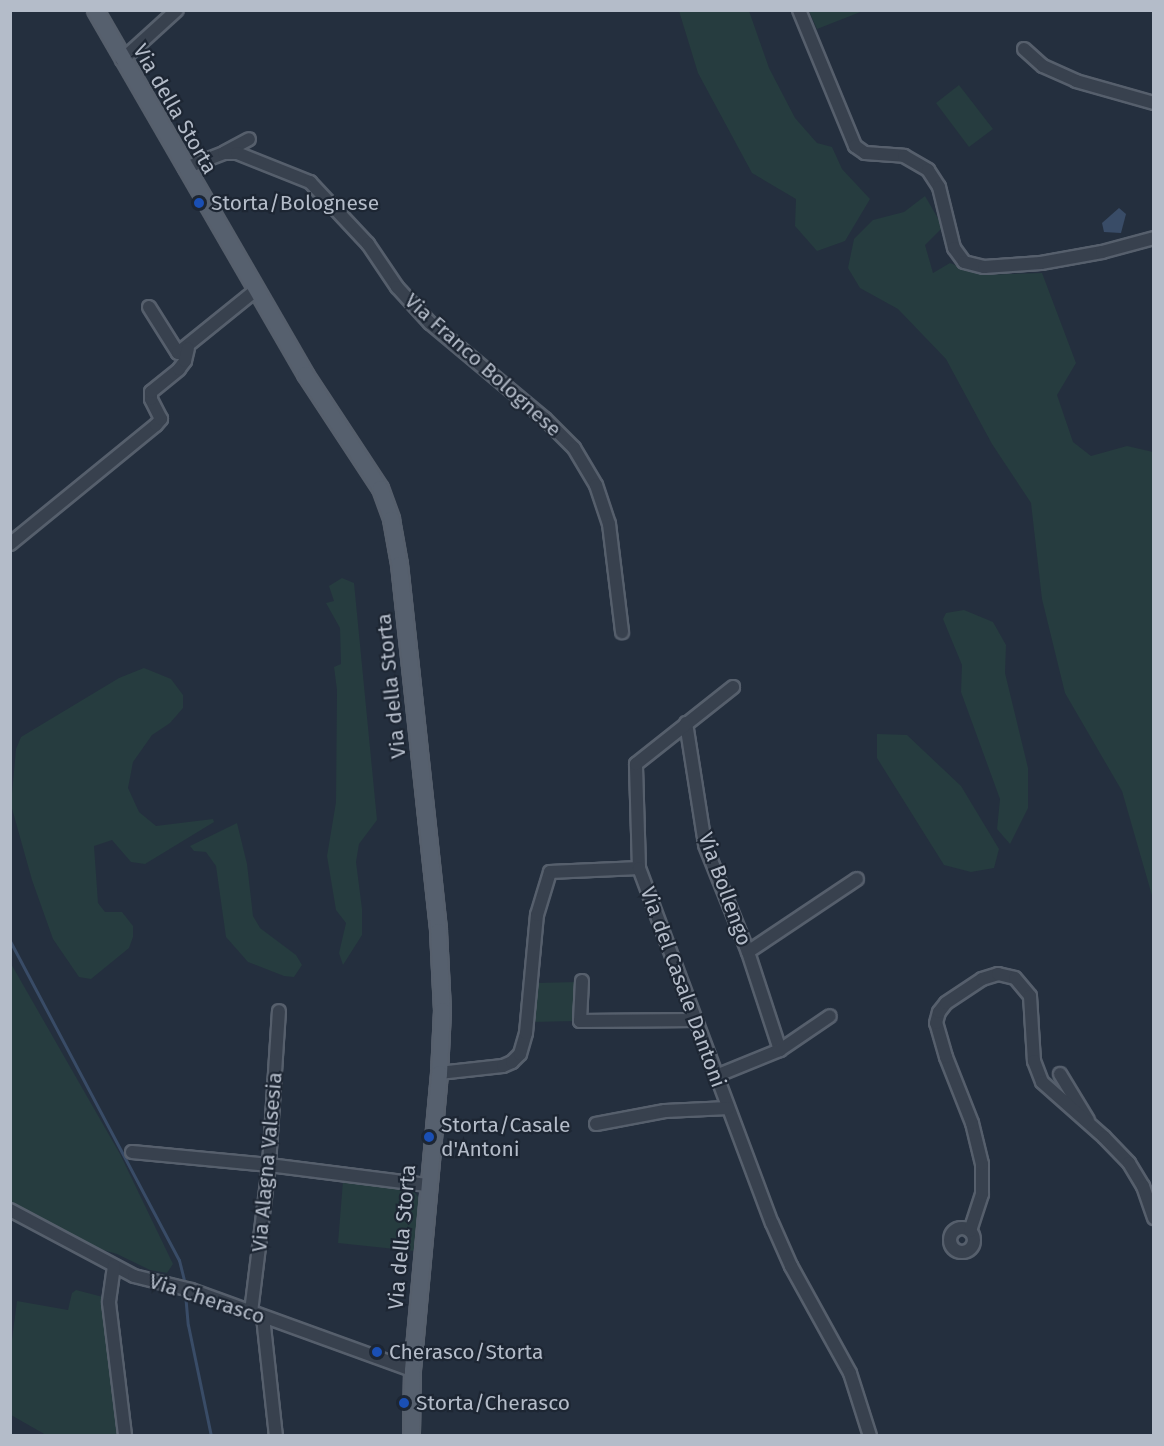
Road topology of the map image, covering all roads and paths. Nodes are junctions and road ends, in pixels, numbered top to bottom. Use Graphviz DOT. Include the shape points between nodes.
graph roads {
  1 [pos="94,10"];
  2 [pos="177,10"];
  3 [pos="799,10"];
  4 [pos="1024,49"];
  5 [pos="122,60"];
  6 [pos="1154,103"];
  7 [pos="249,139"];
  8 [pos="219,155"];
  9 [pos="185,168"];
  10 [pos="1154,238"];
  11 [pos="256,291"];
  12 [pos="149,307"];
  13 [pos="188,348"];
  14 [pos="10,544"];
  15 [pos="622,632"];
  16 [pos="733,687"];
  17 [pos="686,723"];
  18 [pos="639,868"];
  19 [pos="856,879"];
  20 [pos="748,952"];
  21 [pos="582,981"];
  22 [pos="279,1011"];
  23 [pos="831,1016"];
  24 [pos="696,1020"];
  25 [pos="780,1050"];
  26 [pos="439,1073"];
  27 [pos="1060,1074"];
  28 [pos="716,1076"];
  29 [pos="728,1108"];
  30 [pos="596,1124"];
  31 [pos="1092,1126"];
  32 [pos="132,1152"];
  33 [pos="269,1165"];
  34 [pos="427,1185"];
  35 [pos="10,1210"];
  36 [pos="1154,1218"];
  37 [pos="970,1231"];
  38 [pos="114,1266"];
  39 [pos="257,1315"];
  40 [pos="412,1370"];
  41 [pos="125,1436"];
  42 [pos="276,1436"];
  43 [pos="411,1436"];
  44 [pos="870,1436"];
  1 -- 5 [label="main road, Via della Storta"];
  2 -- 5 [label="street"];
  3 -- 10 [label="street" via="853,143 859,151 904,156 928,170 939,187 956,252 962,261 987,267 1041,263"];
  4 -- 6 [label="street" via="1043,66 1076,81"];
  5 -- 9 [label="main road, Via della Storta"];
  7 -- 8 [label="street, Via Franco Bolognese"];
  8 -- 9 [label="street, Via Franco Bolognese"];
  8 -- 15 [label="street, Via Franco Bolognese" via="244,154 310,182 368,244 430,323 574,448 596,485 609,524"];
  9 -- 11 [label="main road, Via della Storta"];
  11 -- 13 [label="street"];
  11 -- 26 [label="main road, Via della Storta" via="380,488 391,519 438,931 442,1010"];
  12 -- 13 [label="street" via="174,350 178,353"];
  13 -- 14 [label="street" via="179,369 151,392 161,418 156,425"];
  16 -- 17 [label="street"];
  17 -- 18 [label="street" via="636,764"];
  17 -- 20 [label="street, Via Bollengo" via="703,836"];
  18 -- 24 [label="street, Via del Casale Dantoni"];
  18 -- 26 [label="street, Via del Casale Dantoni" via="550,872 537,915 526,1033 520,1054 503,1066"];
  19 -- 20 [label="street"];
  20 -- 25 [label="street, Via Bollengo"];
  21 -- 24 [label="street" via="580,1020"];
  22 -- 33 [label="street, Via Alagna Valsesia"];
  23 -- 25 [label="street"];
  24 -- 28 [label="street, Via del Casale Dantoni"];
  25 -- 28 [label="street"];
  26 -- 34 [label="main road, Via della Storta"];
  27 -- 31 [label="street"];
  28 -- 29 [label="street, Via del Casale Dantoni"];
  29 -- 30 [label="street" via="665,1111"];
  29 -- 44 [label="street, Via del Casale Dantoni" via="781,1246 850,1373"];
  31 -- 36 [label="street" via="1136,1175"];
  31 -- 37 [label="street" via="1039,1078 1034,1061 1031,1000 1020,982 1002,974 988,976 946,1004 937,1017 937,1032 972,1123 982,1164 982,1194"];
  32 -- 33 [label="street"];
  33 -- 34 [label="street"];
  33 -- 39 [label="street, Via Alagna Valsesia"];
  34 -- 40 [label="main road, Via della Storta"];
  35 -- 38 [label="street, Via Cherasco"];
  38 -- 39 [label="street, Via Cherasco"];
  38 -- 41 [label="street" via="110,1303"];
  39 -- 40 [label="street, Via Cherasco"];
  39 -- 42 [label="street, Via Alagna Valsesia"];
  40 -- 43 [label="main road, Via della Storta"];
}
